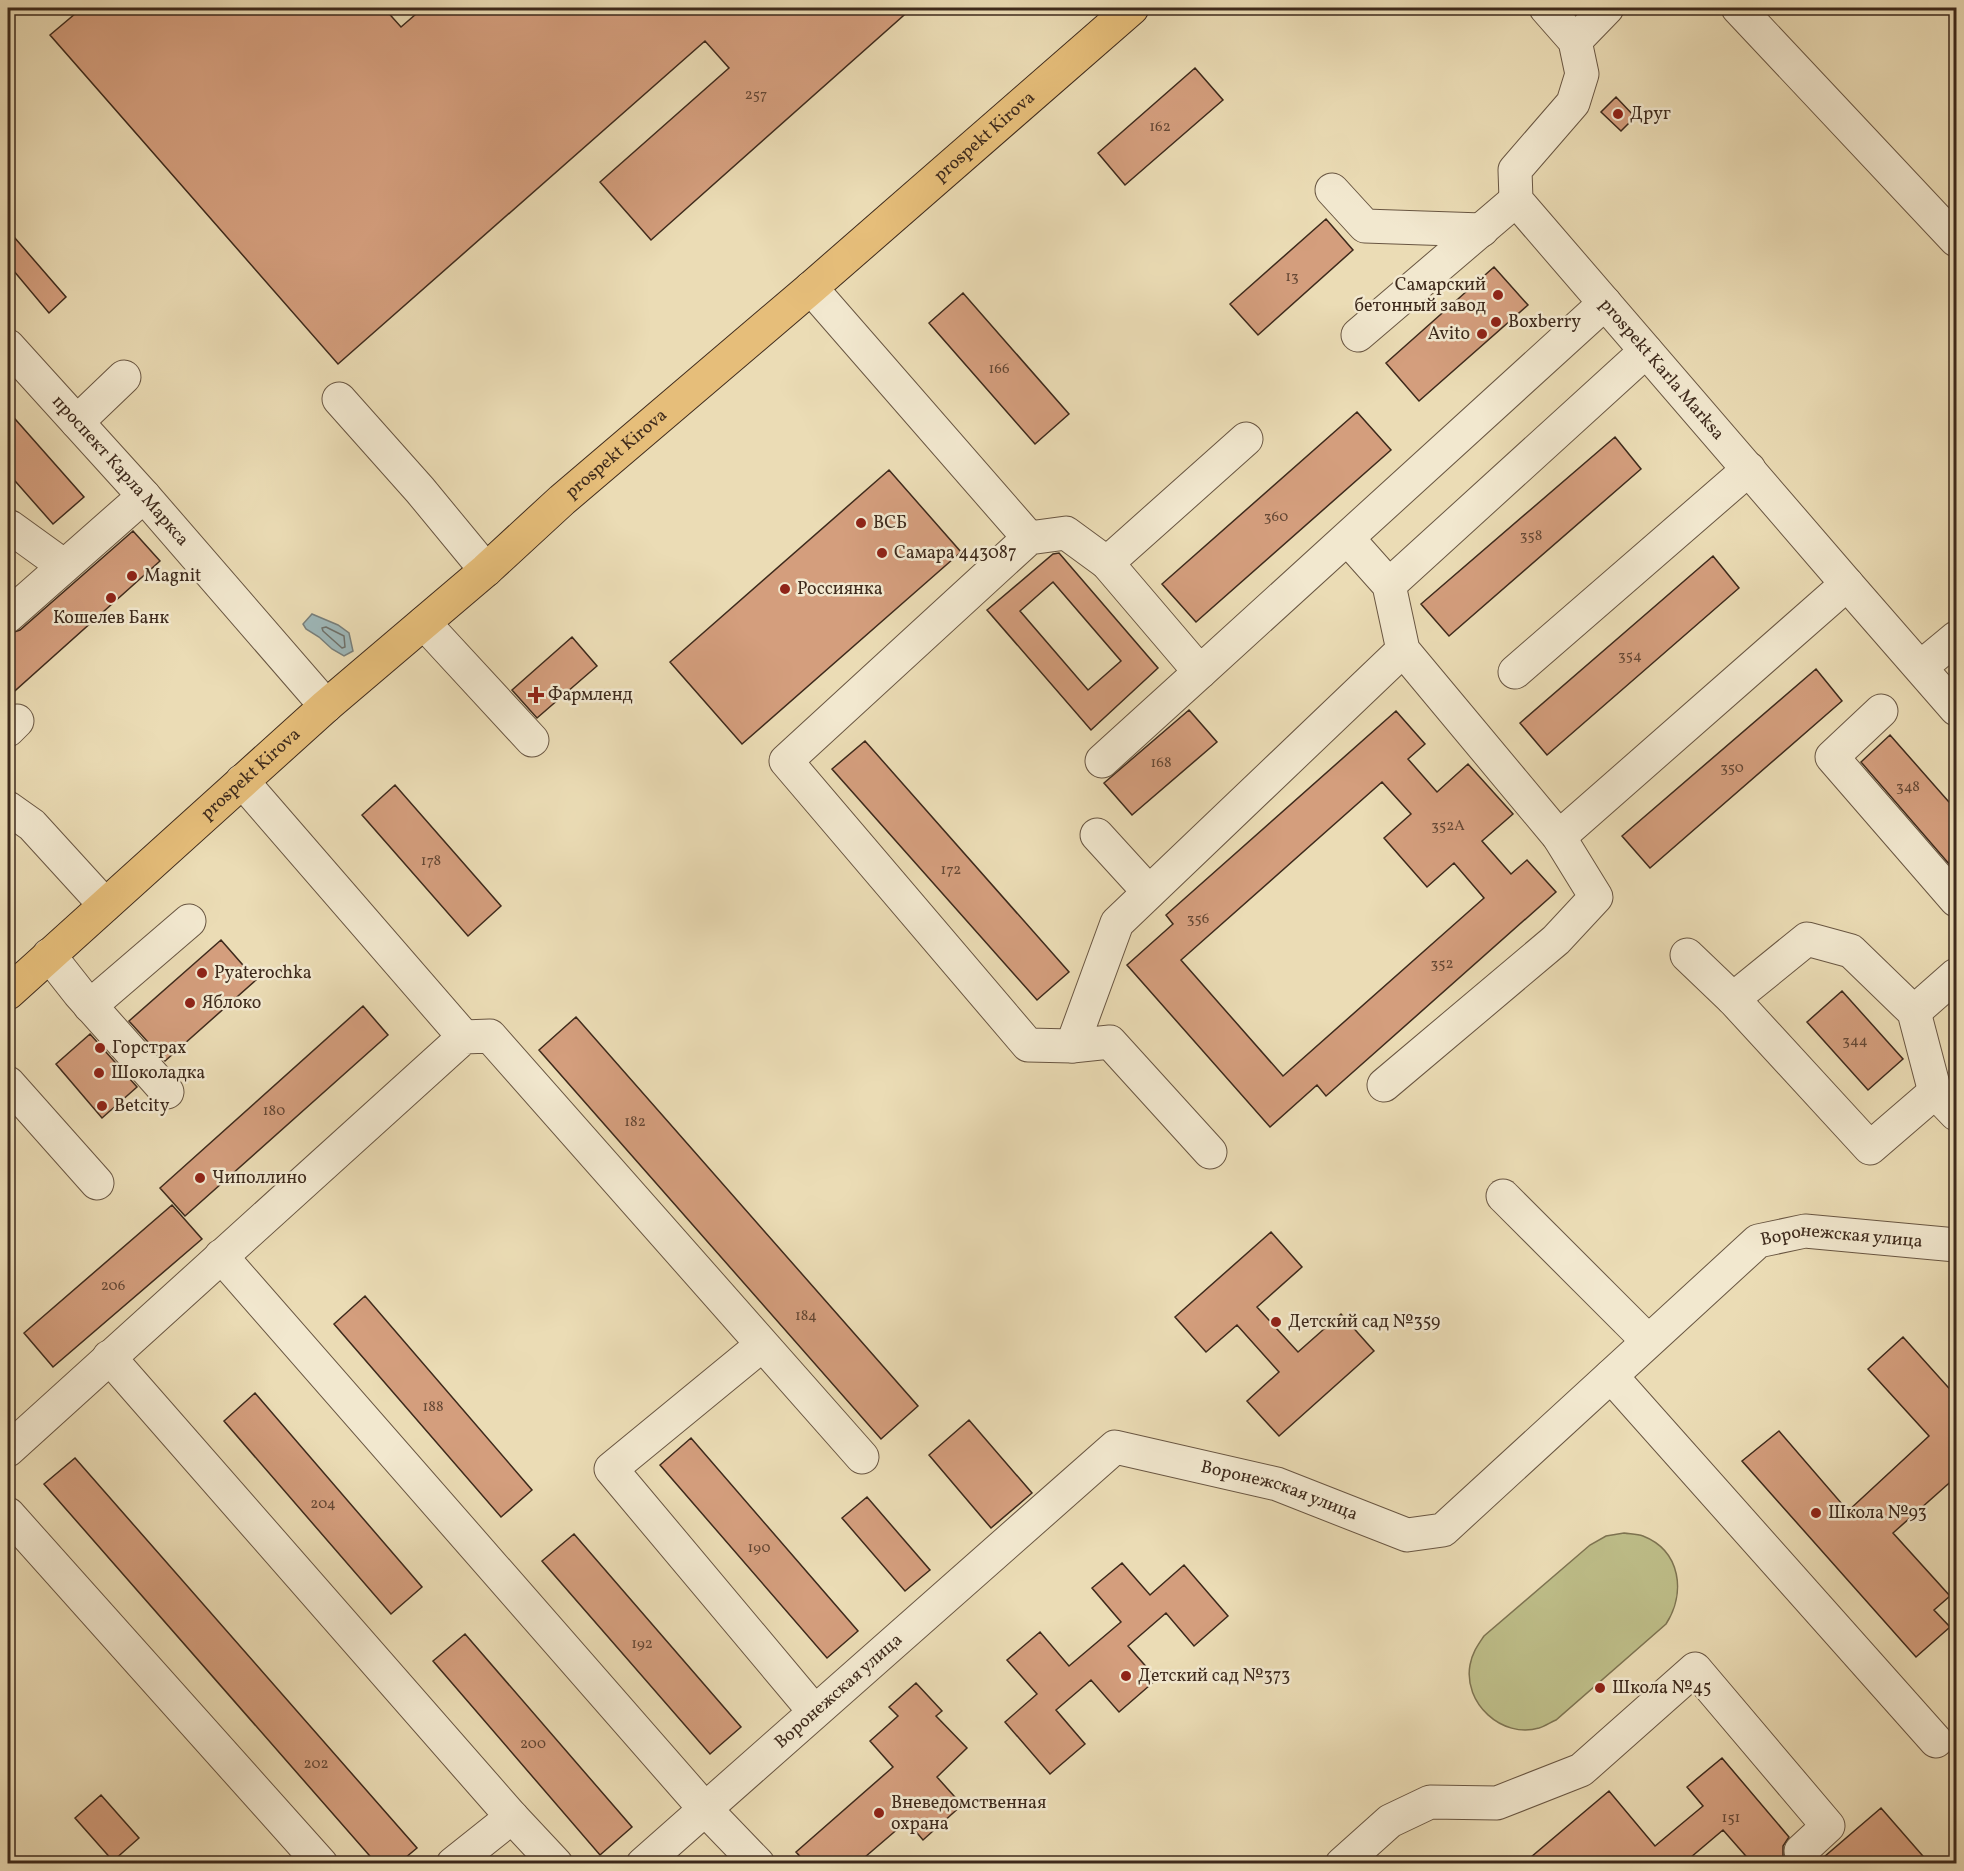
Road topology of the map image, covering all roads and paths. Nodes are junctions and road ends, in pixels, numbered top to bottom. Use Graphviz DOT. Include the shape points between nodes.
graph roads {
  1 [pos="1131,8"];
  2 [pos="1546,8"];
  3 [pos="1607,8"];
  4 [pos="1738,8"];
  5 [pos="1575,41"];
  6 [pos="1332,190"];
  7 [pos="1516,200"];
  8 [pos="1952,227"];
  9 [pos="1482,230"];
  10 [pos="811,288"];
  11 [pos="1605,303"];
  12 [pos="1358,335"];
  13 [pos="8,346"];
  14 [pos="1646,351"];
  15 [pos="124,377"];
  16 [pos="339,399"];
  17 [pos="77,422"];
  18 [pos="1246,438"];
  19 [pos="1749,469"];
  20 [pos="144,496"];
  21 [pos="8,527"];
  22 [pos="1029,538"];
  23 [pos="1348,539"];
  24 [pos="1107,563"];
  25 [pos="64,566"];
  26 [pos="486,570"];
  27 [pos="1847,584"];
  28 [pos="1389,585"];
  29 [pos="8,616"];
  30 [pos="424,623"];
  31 [pos="1956,638"];
  32 [pos="1403,650"];
  33 [pos="1921,667"];
  34 [pos="1200,672"];
  35 [pos="1515,672"];
  36 [pos="326,706"];
  37 [pos="1956,709"];
  38 [pos="1881,711"];
  39 [pos="532,740"];
  40 [pos="1102,761"];
  41 [pos="242,781"];
  42 [pos="8,809"];
  43 [pos="1097,835"];
  44 [pos="1559,837"];
  45 [pos="1149,892"];
  46 [pos="1956,900"];
  47 [pos="98,911"];
  48 [pos="189,921"];
  49 [pos="49,955"];
  50 [pos="1686,955"];
  51 [pos="1956,975"];
  52 [pos="8,993"];
  53 [pos="1733,999"];
  54 [pos="90,1006"];
  55 [pos="1914,1012"];
  56 [pos="464,1037"];
  57 [pos="1072,1046"];
  58 [pos="8,1083"];
  59 [pos="1384,1085"];
  60 [pos="167,1092"];
  61 [pos="1946,1103"];
  62 [pos="1210,1152"];
  63 [pos="97,1183"];
  64 [pos="1503,1196"];
  65 [pos="1956,1245"];
  66 [pos="221,1256"];
  67 [pos="1648,1341"];
  68 [pos="762,1345"];
  69 [pos="109,1357"];
  70 [pos="1611,1376"];
  71 [pos="8,1450"];
  72 [pos="862,1457"];
  73 [pos="8,1514"];
  74 [pos="814,1711"];
  75 [pos="1936,1741"];
  76 [pos="705,1809"];
  77 [pos="512,1817"];
  78 [pos="1801,1851"];
  79 [pos="321,1863"];
  80 [pos="453,1863"];
  81 [pos="556,1863"];
  82 [pos="643,1863"];
  83 [pos="758,1863"];
  84 [pos="1342,1863"];
  1 -- 10 [label="main road, prospekt Kirova"];
  2 -- 5 [label="street"];
  3 -- 5 [label="street"];
  4 -- 8 [label="street"];
  5 -- 7 [label="street" via="1582,74 1573,103 1515,170"];
  6 -- 9 [label="street" via="1365,226"];
  7 -- 9 [label="street"];
  7 -- 11 [label="street, prospekt Karla Marksa"];
  9 -- 12 [label="street"];
  10 -- 22 [label="street"];
  10 -- 26 [label="main road, prospekt Kirova" via="562,500"];
  11 -- 14 [label="street, prospekt Karla Marksa"];
  11 -- 23 [label="street"];
  13 -- 17 [label="street, проспект Карла Маркса"];
  14 -- 19 [label="street, prospekt Karla Marksa"];
  14 -- 28 [label="street"];
  15 -- 17 [label="street"];
  16 -- 26 [label="street"];
  17 -- 20 [label="street, проспект Карла Маркса"];
  18 -- 24 [label="street"];
  19 -- 27 [label="street, prospekt Karla Marksa"];
  19 -- 35 [label="street"];
  20 -- 25 [label="street"];
  20 -- 36 [label="street, проспект Карла Маркса"];
  21 -- 25 [label="street"];
  22 -- 24 [label="street" via="1066,532"];
  22 -- 57 [label="street" via="786,761 1028,1045"];
  23 -- 28 [label="street"];
  23 -- 34 [label="street"];
  24 -- 34 [label="street"];
  25 -- 29 [label="street"];
  26 -- 30 [label="main road, prospekt Kirova"];
  27 -- 33 [label="street, prospekt Karla Marksa"];
  27 -- 44 [label="street"];
  28 -- 32 [label="street"];
  30 -- 36 [label="main road, prospekt Kirova"];
  30 -- 39 [label="street"];
  31 -- 33 [label="street"];
  32 -- 44 [label="street"];
  32 -- 45 [label="street"];
  33 -- 37 [label="street, prospekt Karla Marksa"];
  34 -- 40 [label="street"];
  36 -- 41 [label="main road, prospekt Kirova"];
  38 -- 46 [label="street" via="1832,757"];
  41 -- 47 [label="main road, prospekt Kirova"];
  41 -- 56 [label="street"];
  42 -- 47 [label="street" via="32,825"];
  43 -- 45 [label="street"];
  44 -- 59 [label="street" via="1596,897 1556,940"];
  45 -- 57 [label="street" via="1117,923"];
  47 -- 49 [label="main road, prospekt Kirova"];
  48 -- 54 [label="street"];
  49 -- 52 [label="main road, prospekt Kirova"];
  49 -- 54 [label="street"];
  50 -- 53 [label="street"];
  51 -- 55 [label="street"];
  53 -- 55 [label="street" via="1807,939 1851,951"];
  53 -- 61 [label="street" via="1870,1149"];
  54 -- 60 [label="street"];
  55 -- 61 [label="street"];
  56 -- 66 [label="street"];
  56 -- 68 [label="street" via="490,1036"];
  57 -- 62 [label="street" via="1110,1042"];
  58 -- 63 [label="street"];
  64 -- 67 [label="street"];
  65 -- 67 [label="street, Воронежская улица" via="1805,1231 1758,1241"];
  66 -- 69 [label="street"];
  66 -- 76 [label="street"];
  67 -- 70 [label="street, Воронежская улица"];
  68 -- 72 [label="street"];
  68 -- 74 [label="street" via="611,1469"];
  69 -- 71 [label="street"];
  69 -- 77 [label="street"];
  70 -- 74 [label="street, Воронежская улица" via="1443,1530 1407,1535 1278,1484 1114,1447"];
  70 -- 75 [label="street"];
  73 -- 79 [label="street"];
  74 -- 76 [label="street, Воронежская улица"];
  76 -- 82 [label="street, Воронежская улица"];
  76 -- 83 [label="street"];
  77 -- 80 [label="street"];
  77 -- 81 [label="street"];
  78 -- 84 [label="street" via="1828,1827 1695,1669 1581,1770 1497,1803 1430,1802 1390,1821"];
}
